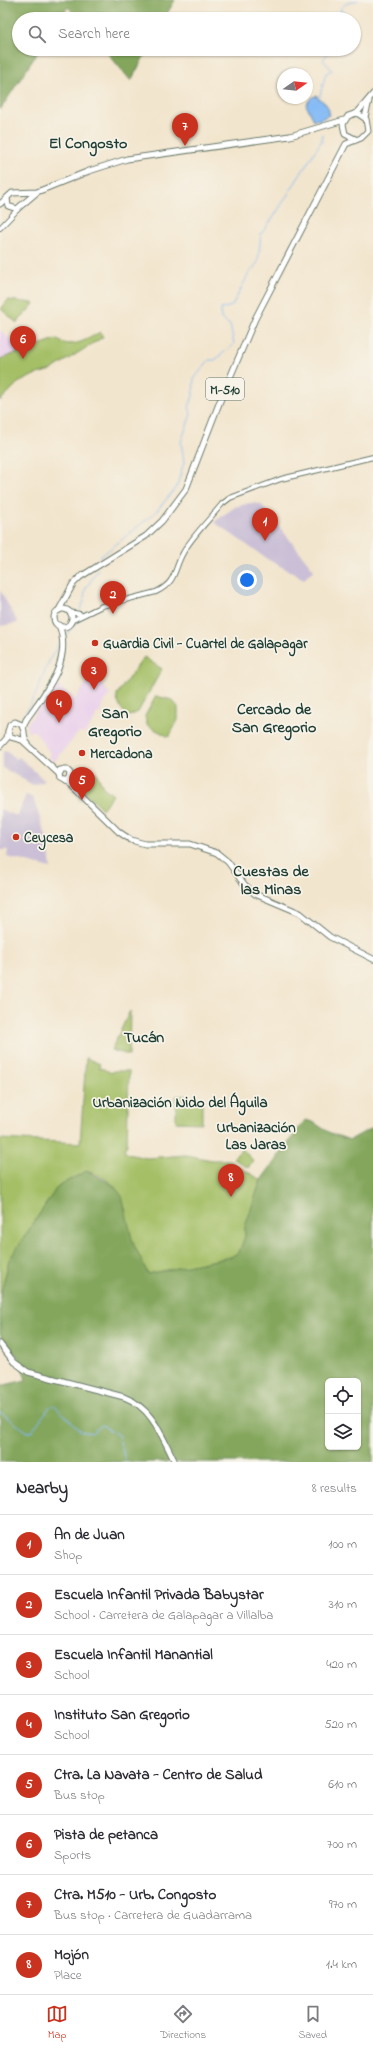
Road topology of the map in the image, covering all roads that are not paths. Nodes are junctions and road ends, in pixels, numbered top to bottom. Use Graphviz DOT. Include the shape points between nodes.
graph roads {
  1 [pos="372,96"];
  2 [pos="357,113"];
  3 [pos="365,117"];
  4 [pos="344,120"];
  5 [pos="327,126"];
  6 [pos="344,132"];
  7 [pos="355,139"];
  8 [pos="346,144"];
  9 [pos="37,192"];
  10 [pos="18,193"];
  11 [pos="7,198"];
  12 [pos="0,206"];
  13 [pos="9,207"];
  14 [pos="20,207"];
  15 [pos="12,215"];
  16 [pos="0,228"];
  17 [pos="373,456"];
  18 [pos="66,599"];
  19 [pos="59,610"];
  20 [pos="68,611"];
  21 [pos="82,614"];
  22 [pos="69,623"];
  23 [pos="59,625"];
  24 [pos="62,636"];
  25 [pos="29,716"];
  26 [pos="17,722"];
  27 [pos="24,730"];
  28 [pos="8,732"];
  29 [pos="16,738"];
  30 [pos="2,744"];
  31 [pos="28,744"];
  32 [pos="60,772"];
  33 [pos="67,780"];
  34 [pos="373,959"];
  35 [pos="0,1344"];
  36 [pos="175,1462"];
  1 -- 2 [label="main road"];
  1 -- 3 [label="main road"];
  2 -- 3 [label="main road"];
  2 -- 4 [label="main road"];
  3 -- 7 [label="main road" via="368,131 364,136"];
  4 -- 5 [label="main road"];
  4 -- 6 [label="main road"];
  5 -- 6 [label="main road" via="336,126"];
  5 -- 9 [label="main road" via="290,136 127,159"];
  6 -- 7 [label="main road"];
  6 -- 8 [label="main road"];
  7 -- 8 [label="main road"];
  8 -- 18 [label="main road, M-510" via="255,319 186,489 162,521 146,536 87,571 73,584"];
  9 -- 10 [label="main road"];
  9 -- 14 [label="main road"];
  10 -- 11 [label="main road" via="10,194"];
  10 -- 14 [label="main road" via="23,199"];
  11 -- 12 [label="main road"];
  11 -- 13 [label="main road"];
  12 -- 13 [label="main road"];
  13 -- 14 [label="main road"];
  13 -- 15 [label="street"];
  14 -- 15 [label="street"];
  15 -- 16 [label="street"];
  17 -- 21 [label="street" via="281,479 230,498 222,504 183,553 168,585 156,592"];
  18 -- 19 [label="main road, M-510"];
  18 -- 20 [label="main road"];
  19 -- 20 [label="main road"];
  19 -- 23 [label="main road" via="54,619"];
  20 -- 21 [label="street"];
  20 -- 22 [label="main road"];
  21 -- 22 [label="street"];
  22 -- 23 [label="main road"];
  22 -- 24 [label="main road"];
  23 -- 24 [label="main road"];
  24 -- 25 [label="main road" via="59,668"];
  25 -- 26 [label="main road"];
  25 -- 27 [label="main road"];
  26 -- 27 [label="main road"];
  26 -- 28 [label="main road" via="10,725"];
  27 -- 29 [label="main road"];
  27 -- 31 [label="main road" via="24,739"];
  28 -- 29 [label="main road"];
  28 -- 30 [label="main road"];
  29 -- 30 [label="main road"];
  29 -- 31 [label="main road"];
  31 -- 32 [label="main road"];
  32 -- 33 [label="main road" via="60,779"];
  32 -- 33 [label="main road" via="69,772"];
  33 -- 34 [label="main road" via="119,832 131,840 145,844 190,844 218,853 255,894 300,913 330,937"];
  35 -- 36 [label="main road" via="14,1362 28,1372 124,1396 137,1402 152,1417"];
}
